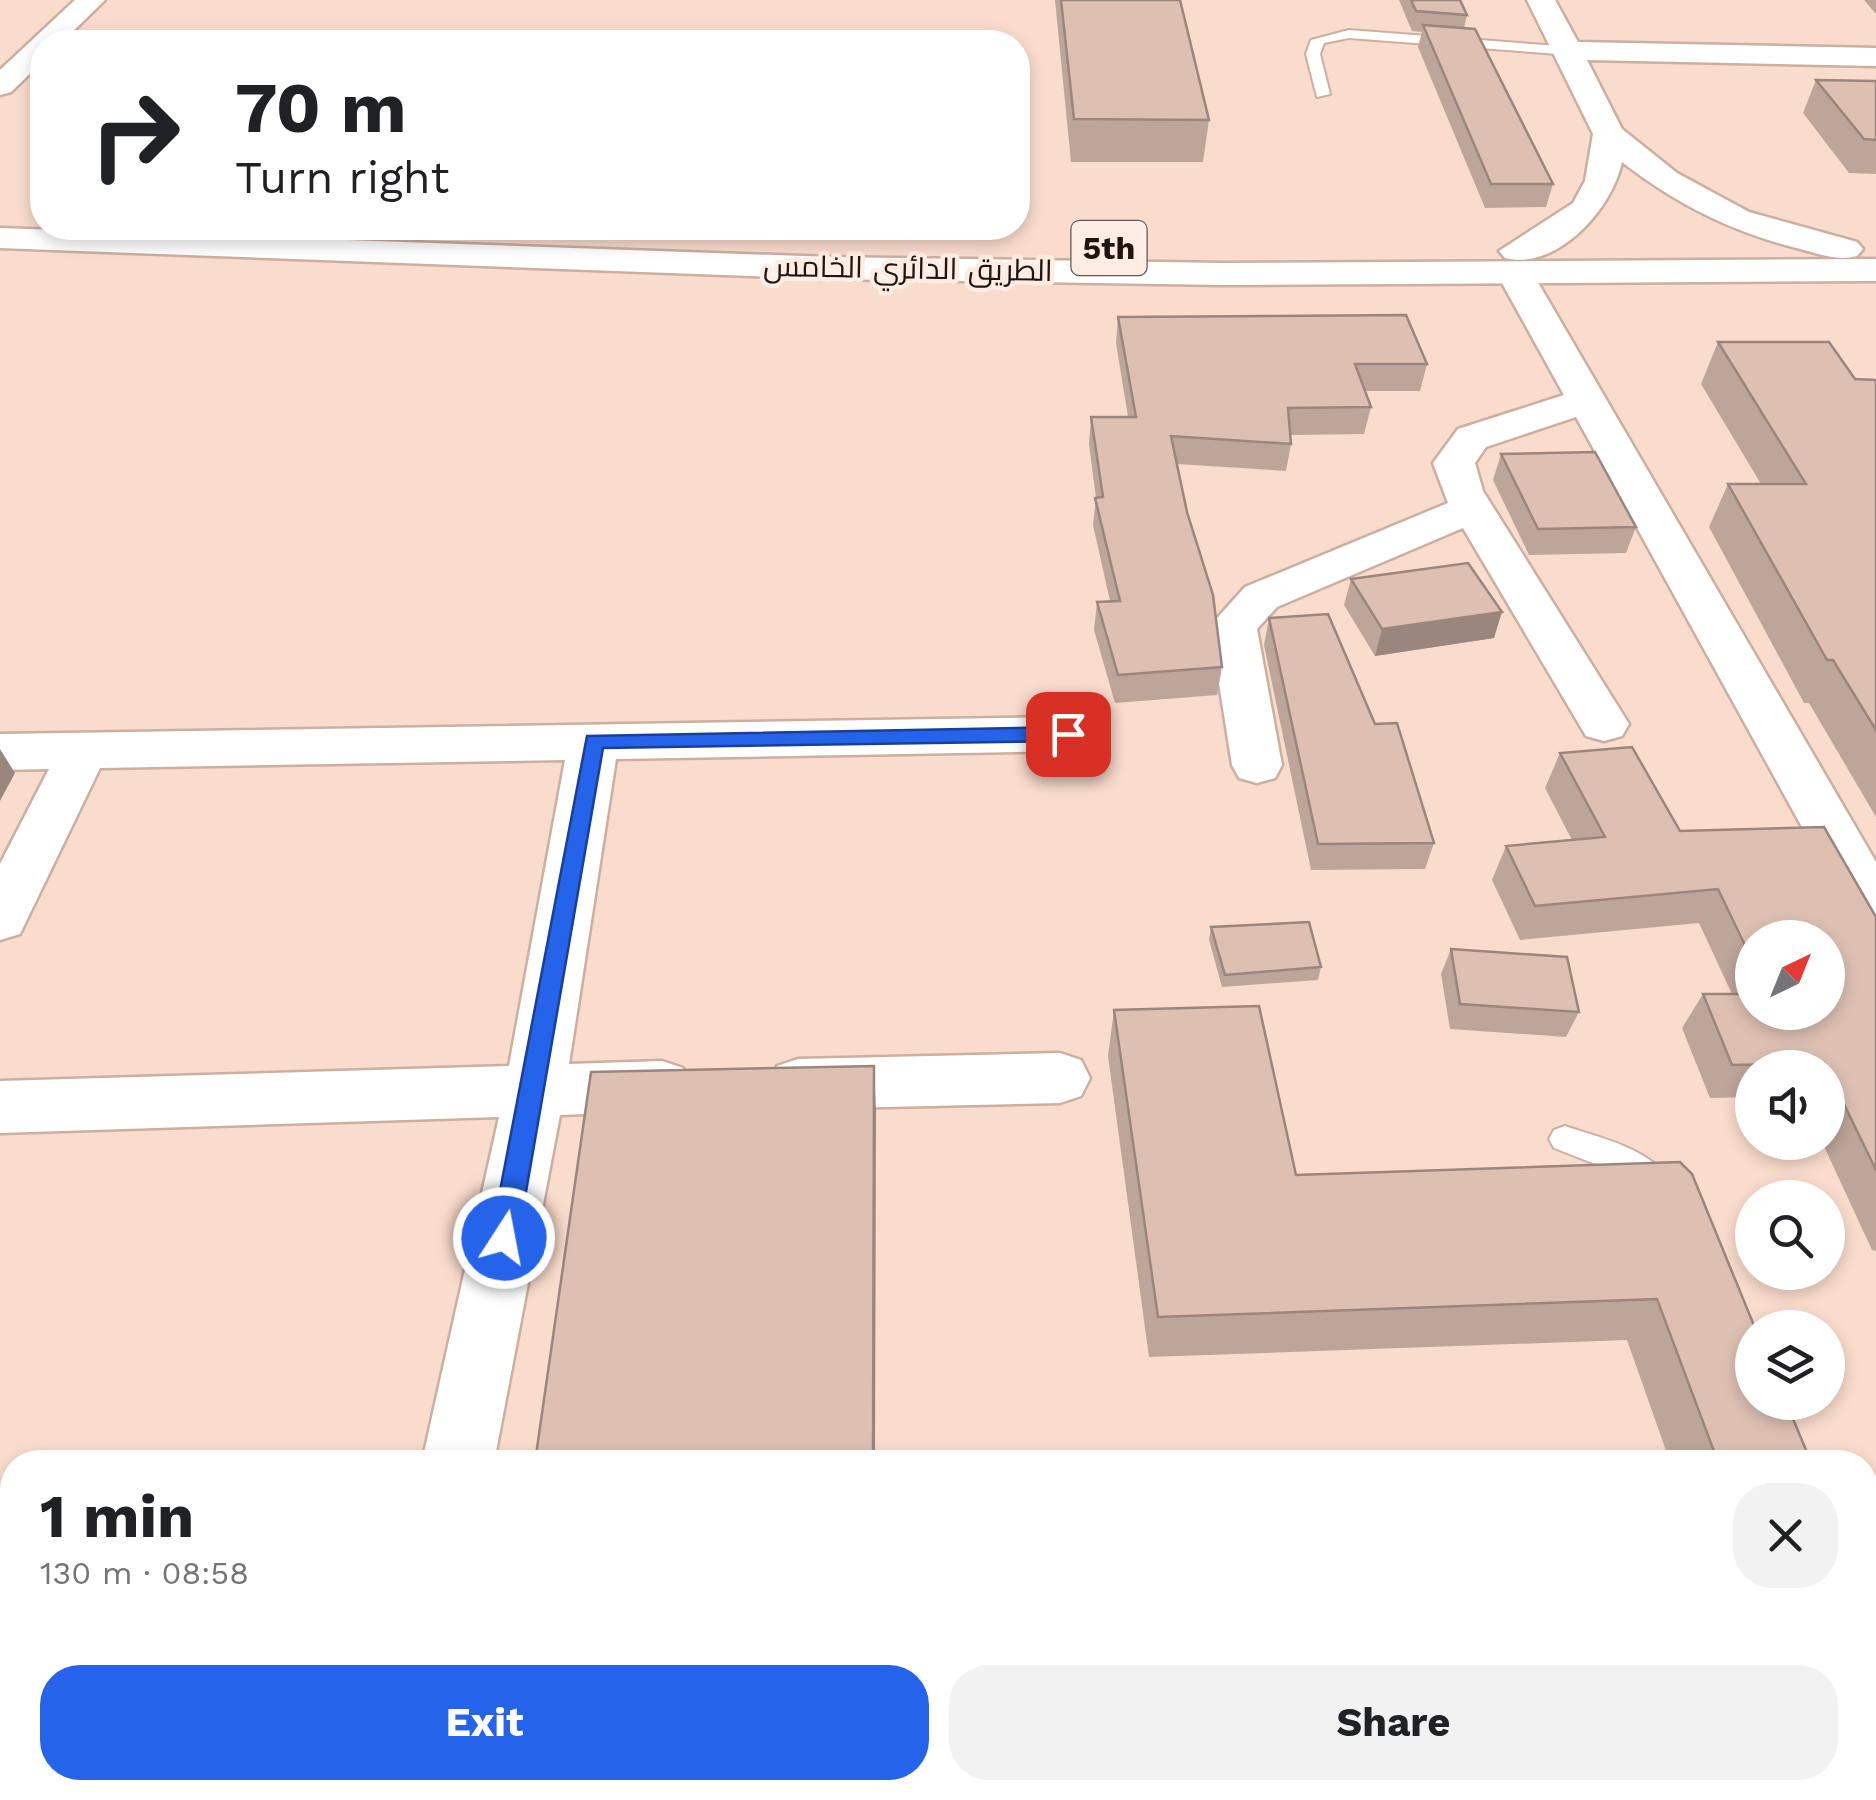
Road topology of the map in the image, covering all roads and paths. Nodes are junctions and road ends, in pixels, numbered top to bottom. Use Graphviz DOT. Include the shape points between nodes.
graph roads {
  1 [pos="91,0"];
  2 [pos="1541,0"];
  3 [pos="59,30"];
  4 [pos="1571,51"];
  5 [pos="30,57"];
  6 [pos="1876,57"];
  7 [pos="0,86"];
  8 [pos="1322,94"];
  9 [pos="1609,135"];
  10 [pos="30,217"];
  11 [pos="0,221"];
  12 [pos="30,223"];
  13 [pos="336,240"];
  14 [pos="751,240"];
  15 [pos="1860,249"];
  16 [pos="1516,262"];
  17 [pos="1876,270"];
  18 [pos="1587,400"];
  19 [pos="1472,508"];
  20 [pos="1604,724"];
  21 [pos="1068,734"];
  22 [pos="594,741"];
  23 [pos="83,751"];
  24 [pos="0,752"];
  25 [pos="1257,765"];
  26 [pos="1876,910"];
  27 [pos="0,918"];
  28 [pos="1060,1078"];
  29 [pos="535,1089"];
  30 [pos="0,1107"];
  31 [pos="1565,1138"];
  32 [pos="1678,1208"];
  33 [pos="460,1450"];
  1 -- 3 [label="street"];
  2 -- 4 [label="street"];
  4 -- 6 [label="street"];
  4 -- 8 [label="lane" via="1350,34 1318,40 1312,54"];
  4 -- 9 [label="street"];
  5 -- 7 [label="street"];
  9 -- 15 [label="street" via="1695,202 1789,238"];
  9 -- 16 [label="street" via="1606,179 1595,199 1578,219"];
  10 -- 11 [label="street, الطريق الدائري الخامس / 5th"];
  11 -- 12 [label="street, الطريق الدائري الخامس / 5th"];
  13 -- 16 [label="street, الطريق الدائري الخامس / 5th" via="830,268"];
  14 -- 16 [label="street, الطريق الدائري الخامس / 5th"];
  15 -- 16 [label="street, الطريق الدائري الخامس / 5th"];
  16 -- 17 [label="street, الطريق الدائري الخامس / 5th"];
  16 -- 18 [label="street"];
  18 -- 19 [label="street" via="1472,438 1454,463"];
  18 -- 26 [label="street"];
  19 -- 20 [label="street"];
  19 -- 25 [label="street" via="1261,598 1233,626"];
  21 -- 22 [label="street"];
  22 -- 23 [label="street"];
  22 -- 29 [label="street"];
  23 -- 24 [label="street"];
  23 -- 27 [label="street"];
  28 -- 29 [label="street"];
  29 -- 30 [label="street"];
  29 -- 33 [label="street"];
  31 -- 32 [label="lane" via="1632,1164"];
}
